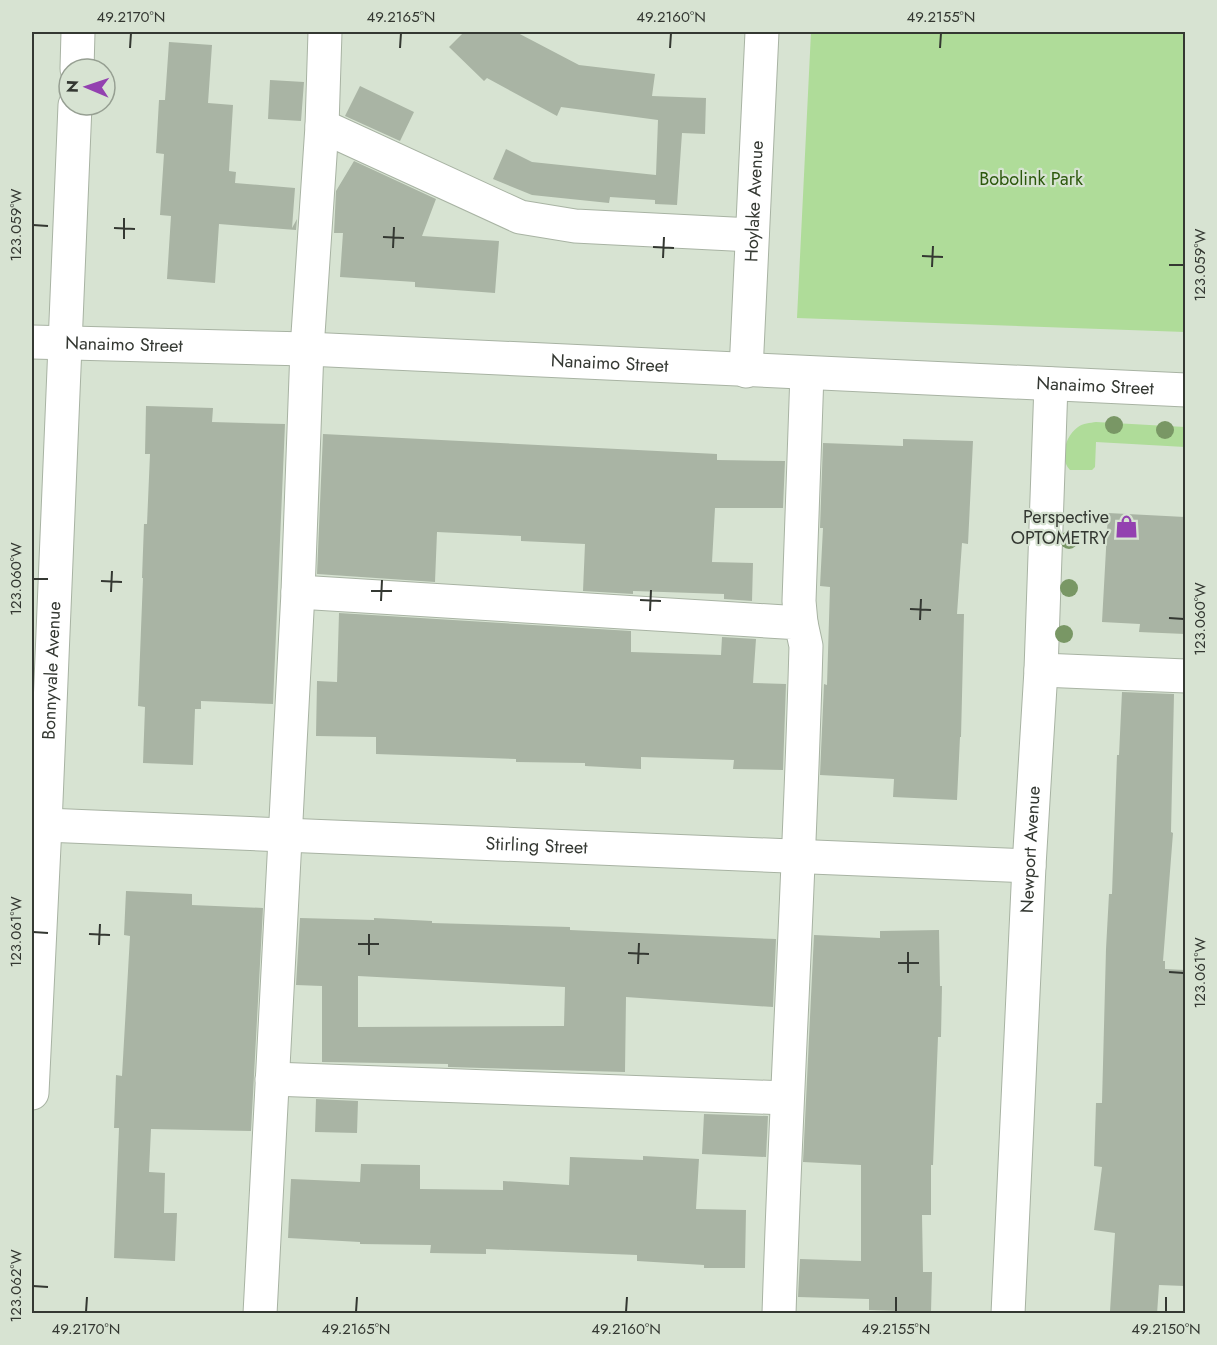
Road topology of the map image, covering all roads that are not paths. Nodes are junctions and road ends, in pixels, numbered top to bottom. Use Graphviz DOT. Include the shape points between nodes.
graph roads {
  1 [pos="78,32"];
  2 [pos="325,32"];
  3 [pos="762,32"];
  4 [pos="77,57"];
  5 [pos="74,117"];
  6 [pos="322,126"];
  7 [pos="752,235"];
  8 [pos="32,342"];
  9 [pos="64,344"];
  10 [pos="307,349"];
  11 [pos="746,371"];
  12 [pos="807,373"];
  13 [pos="1051,384"];
  14 [pos="1185,390"];
  15 [pos="298,592"];
  16 [pos="801,623"];
  17 [pos="1041,670"];
  18 [pos="1185,676"];
  19 [pos="45,825"];
  20 [pos="284,835"];
  21 [pos="798,858"];
  22 [pos="1029,866"];
  23 [pos="272,1079"];
  24 [pos="32,1093"];
  25 [pos="786,1098"];
  26 [pos="260,1314"];
  27 [pos="779,1314"];
  28 [pos="1008,1314"];
  1 -- 4 [label="street"];
  2 -- 6 [label="street"];
  3 -- 7 [label="street, Hoylake Avenue"];
  5 -- 9 [label="street, Bonnyvale Avenue"];
  6 -- 7 [label="street" via="520,217 575,226"];
  6 -- 10 [label="street"];
  7 -- 11 [label="street, Hoylake Avenue"];
  8 -- 9 [label="street, Nanaimo Street"];
  9 -- 10 [label="street, Nanaimo Street"];
  9 -- 19 [label="street, Bonnyvale Avenue"];
  10 -- 11 [label="street, Nanaimo Street"];
  10 -- 15 [label="street"];
  11 -- 12 [label="street, Nanaimo Street"];
  12 -- 13 [label="street, Nanaimo Street"];
  12 -- 16 [label="street"];
  13 -- 14 [label="street, Nanaimo Street"];
  13 -- 17 [label="street, Newport Avenue"];
  15 -- 16 [label="street"];
  15 -- 20 [label="street"];
  16 -- 21 [label="street" via="806,646"];
  17 -- 18 [label="street"];
  17 -- 22 [label="street, Newport Avenue"];
  19 -- 20 [label="street, Stirling Street"];
  19 -- 24 [label="street, Bonnyvale Avenue"];
  20 -- 21 [label="street, Stirling Street"];
  20 -- 23 [label="street"];
  21 -- 22 [label="street, Stirling Street"];
  21 -- 25 [label="street"];
  22 -- 28 [label="street, Newport Avenue"];
  23 -- 25 [label="street"];
  23 -- 26 [label="street"];
  25 -- 27 [label="street"];
}
